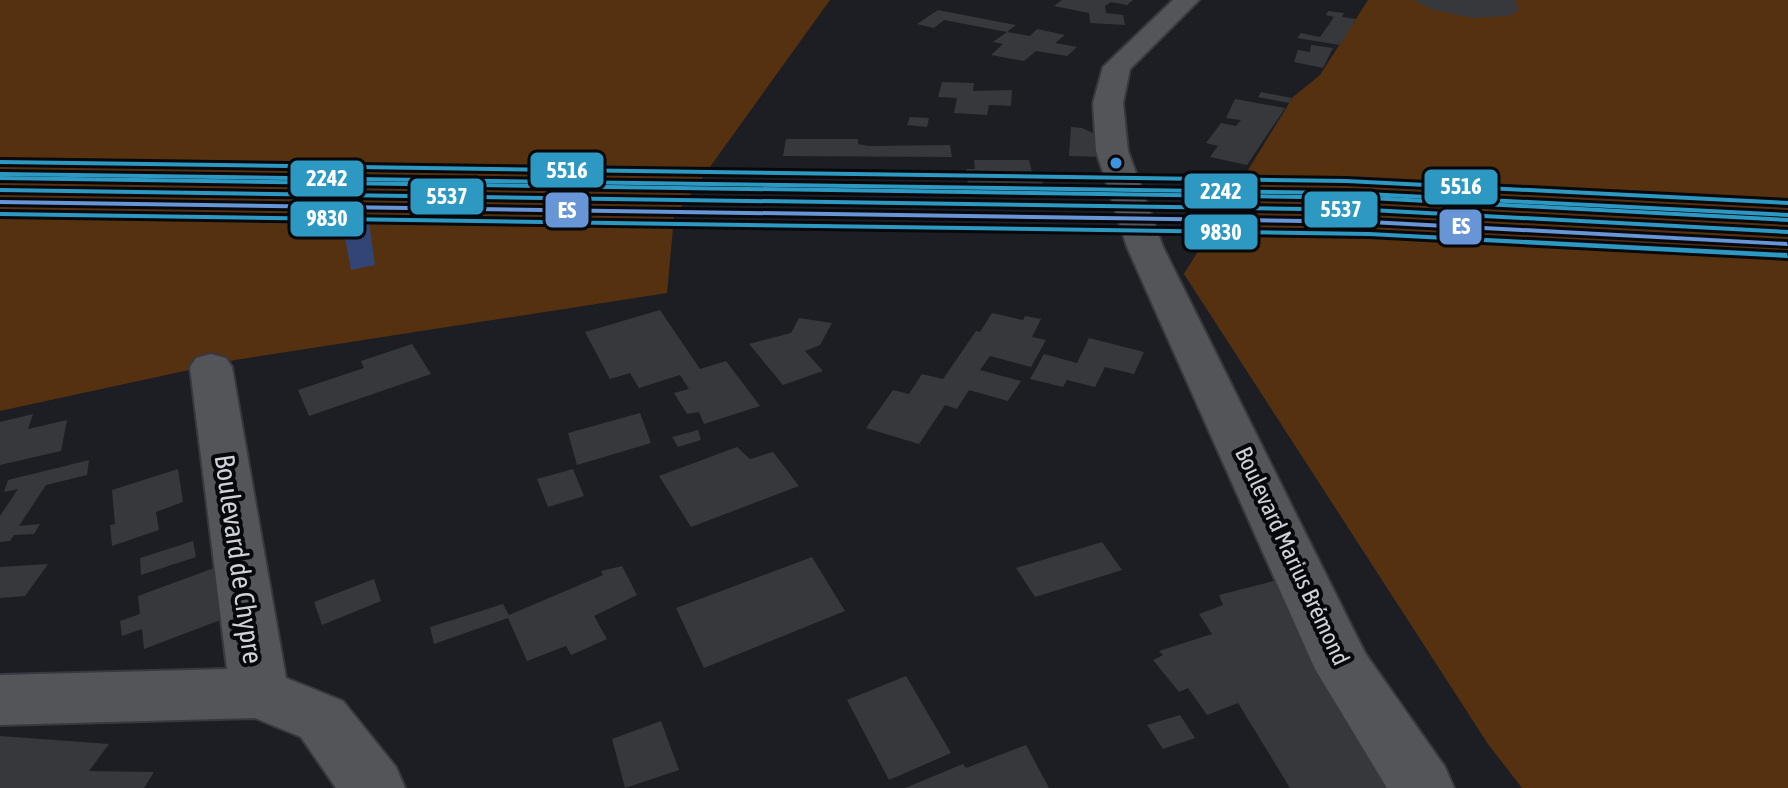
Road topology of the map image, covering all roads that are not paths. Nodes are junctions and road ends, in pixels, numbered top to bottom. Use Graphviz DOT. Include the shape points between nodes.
graph roads {
  1 [pos="1187,0"];
  2 [pos="211,367"];
  3 [pos="259,693"];
  4 [pos="0,700"];
  5 [pos="373,788"];
  6 [pos="1422,788"];
  1 -- 6 [label="street, Boulevard Marius Brémond" via="1117,67 1108,103 1116,163 1145,247 1344,669"];
  2 -- 3 [label="street, Boulevard de Chypre"];
  3 -- 4 [label="street"];
  3 -- 5 [label="street, Boulevard de Chypre" via="322,719"];
}
